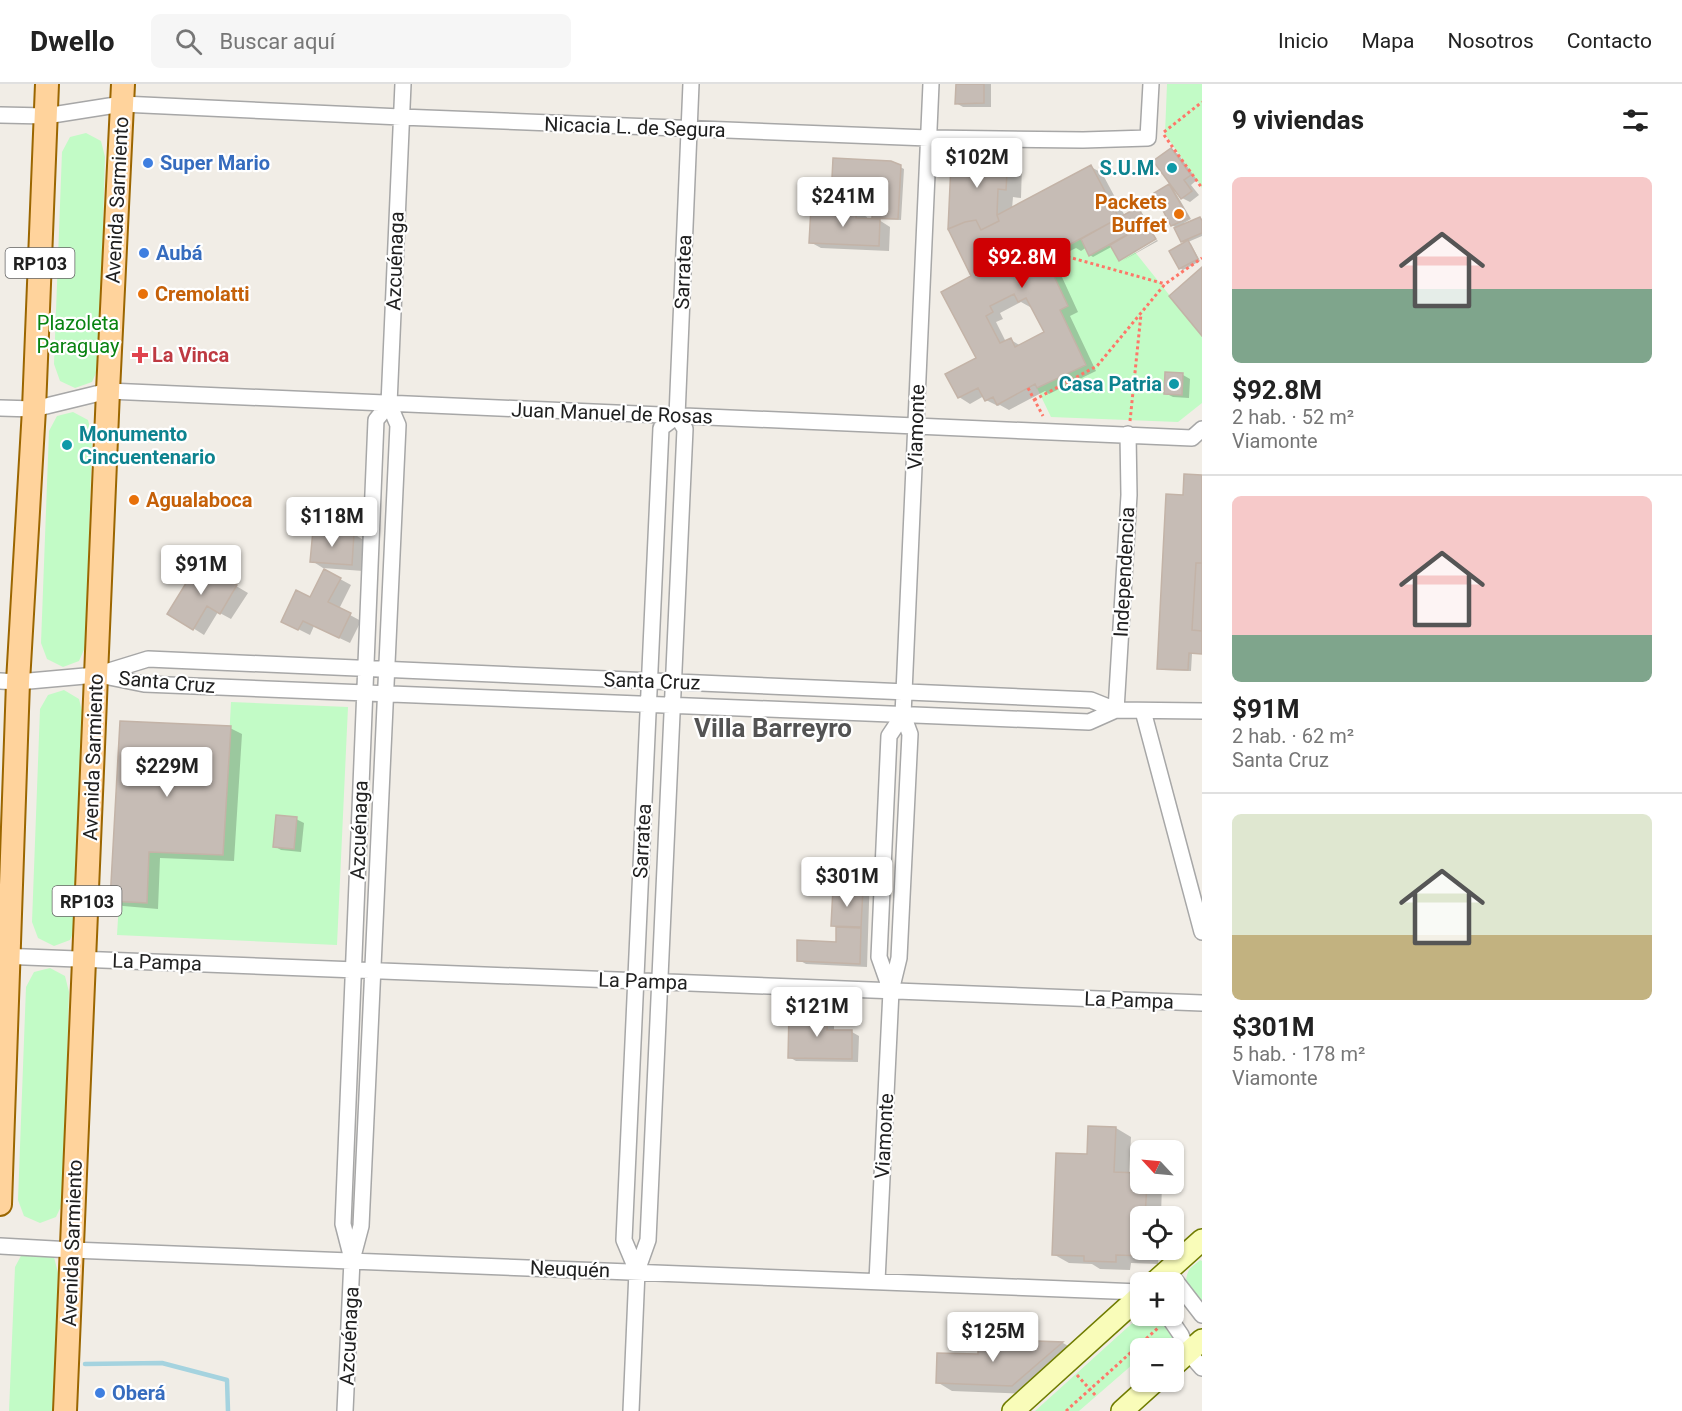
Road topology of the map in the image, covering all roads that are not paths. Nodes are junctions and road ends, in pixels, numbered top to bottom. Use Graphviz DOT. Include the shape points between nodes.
graph roads {
  1 [pos="47,84"];
  2 [pos="403,84"];
  3 [pos="691,84"];
  4 [pos="931,84"];
  5 [pos="1151,84"];
  6 [pos="123,94"];
  7 [pos="0,115"];
  8 [pos="46,116"];
  9 [pos="401,117"];
  10 [pos="689,129"];
  11 [pos="928,138"];
  12 [pos="108,391"];
  13 [pos="389,404"];
  14 [pos="0,408"];
  15 [pos="34,409"];
  16 [pos="677,416"];
  17 [pos="916,426"];
  18 [pos="1128,434"];
  19 [pos="1197,434"];
  20 [pos="366,668"];
  21 [pos="387,669"];
  22 [pos="96,675"];
  23 [pos="650,681"];
  24 [pos="9,682"];
  25 [pos="673,682"];
  26 [pos="904,692"];
  27 [pos="364,693"];
  28 [pos="386,693"];
  29 [pos="649,704"];
  30 [pos="672,705"];
  31 [pos="1116,710"];
  32 [pos="1143,711"];
  33 [pos="1202,711"];
  34 [pos="903,715"];
  35 [pos="1202,932"];
  36 [pos="4,956"];
  37 [pos="84,960"];
  38 [pos="353,969"];
  39 [pos="373,970"];
  40 [pos="636,980"];
  41 [pos="659,981"];
  42 [pos="891,991"];
  43 [pos="1202,1003"];
  44 [pos="0,1203"];
  45 [pos="1202,1240"];
  46 [pos="0,1246"];
  47 [pos="72,1250"];
  48 [pos="352,1260"];
  49 [pos="637,1271"];
  50 [pos="1167,1272"];
  51 [pos="877,1281"];
  52 [pos="1130,1294"];
  53 [pos="1184,1298"];
  54 [pos="1130,1303"];
  55 [pos="1202,1315"];
  56 [pos="1176,1326"];
  57 [pos="1191,1356"];
  58 [pos="1143,1392"];
  59 [pos="65,1411"];
  60 [pos="345,1411"];
  61 [pos="631,1411"];
  62 [pos="1013,1411"];
  63 [pos="1122,1411"];
  1 -- 8 [label="main road, RP103"];
  2 -- 9 [label="street, Azcuénaga"];
  3 -- 10 [label="street, Sarratea"];
  4 -- 11 [label="street, Viamonte"];
  5 -- 11 [label="street, Nicacia L. de Segura" via="1148,138"];
  6 -- 8 [label="street, Nicacia L. de Segura"];
  6 -- 9 [label="street, Nicacia L. de Segura"];
  6 -- 12 [label="main road, Avenida Sarmiento / RP103"];
  7 -- 8 [label="street, Nicacia L. de Segura"];
  8 -- 15 [label="main road, RP103"];
  9 -- 10 [label="street, Nicacia L. de Segura"];
  9 -- 13 [label="street, Azcuénaga"];
  10 -- 11 [label="street, Nicacia L. de Segura"];
  10 -- 16 [label="street, Sarratea"];
  11 -- 17 [label="street, Viamonte"];
  12 -- 13 [label="street, Juan Manuel de Rosas"];
  12 -- 15 [label="street, Juan Manuel de Rosas"];
  12 -- 22 [label="main road, Avenida Sarmiento / RP103"];
  13 -- 16 [label="street, Juan Manuel de Rosas"];
  13 -- 20 [label="street, Azcuénaga" via="376,420"];
  13 -- 21 [label="street, Azcuénaga" via="398,425"];
  14 -- 15 [label="street, Juan Manuel de Rosas"];
  15 -- 24 [label="main road, RP103"];
  16 -- 17 [label="street, Juan Manuel de Rosas"];
  16 -- 23 [label="street, Sarratea" via="661,428"];
  16 -- 25 [label="street, Sarratea" via="685,429"];
  17 -- 18 [label="street, Juan Manuel de Rosas"];
  17 -- 26 [label="street, Viamonte"];
  18 -- 19 [label="street, Juan Manuel de Rosas"];
  18 -- 31 [label="street, Independencia" via="1129,495"];
  20 -- 21 [label="street, Santa Cruz"];
  20 -- 22 [label="street, Santa Cruz" via="148,659"];
  20 -- 27 [label="street, Azcuénaga"];
  21 -- 23 [label="street, Santa Cruz"];
  21 -- 28 [label="street, Azcuénaga"];
  22 -- 24 [label="street"];
  22 -- 27 [label="street, Santa Cruz" via="144,684"];
  22 -- 37 [label="main road, Avenida Sarmiento / RP103"];
  23 -- 25 [label="street, Santa Cruz"];
  23 -- 29 [label="street, Sarratea"];
  24 -- 36 [label="main road, RP103"];
  25 -- 26 [label="street, Santa Cruz"];
  25 -- 30 [label="street, Sarratea"];
  26 -- 31 [label="street, Santa Cruz" via="1091,700"];
  26 -- 34 [label="street, Viamonte"];
  27 -- 28 [label="street, Santa Cruz"];
  27 -- 38 [label="street, Azcuénaga"];
  28 -- 29 [label="street, Santa Cruz"];
  28 -- 39 [label="street, Azcuénaga"];
  29 -- 30 [label="street, Santa Cruz"];
  29 -- 40 [label="street, Sarratea"];
  30 -- 34 [label="street, Santa Cruz"];
  30 -- 41 [label="street, Sarratea"];
  31 -- 32 [label="street, Santa Cruz"];
  31 -- 34 [label="street, Santa Cruz" via="1089,722"];
  32 -- 33 [label="street, Santa Cruz"];
  32 -- 35 [label="street"];
  34 -- 42 [label="street, Viamonte" via="910,734 900,958"];
  36 -- 37 [label="street, La Pampa"];
  36 -- 44 [label="main road, RP103"];
  37 -- 38 [label="street, La Pampa"];
  37 -- 47 [label="main road, Avenida Sarmiento / RP103"];
  38 -- 39 [label="street, La Pampa"];
  38 -- 48 [label="street, Azcuénaga" via="343,1224"];
  39 -- 40 [label="street, La Pampa"];
  39 -- 48 [label="street, Azcuénaga" via="361,1226"];
  40 -- 41 [label="street, La Pampa"];
  40 -- 49 [label="street, Sarratea" via="624,1240"];
  41 -- 42 [label="street, La Pampa"];
  41 -- 49 [label="street, Sarratea" via="648,1240"];
  42 -- 43 [label="street, La Pampa"];
  42 -- 51 [label="street, Viamonte"];
  45 -- 50 [label="main road"];
  46 -- 47 [label="street, Neuquén"];
  47 -- 48 [label="street, Neuquén"];
  47 -- 59 [label="main road, Avenida Sarmiento / RP103"];
  48 -- 49 [label="street, Neuquén"];
  48 -- 60 [label="street, Azcuénaga"];
  49 -- 51 [label="street, Neuquén"];
  49 -- 61 [label="street, Sarratea"];
  51 -- 52 [label="street, Neuquén"];
  53 -- 55 [label="street"];
  54 -- 62 [label="main road"];
  56 -- 57 [label="street"];
  58 -- 63 [label="main road"];
}
